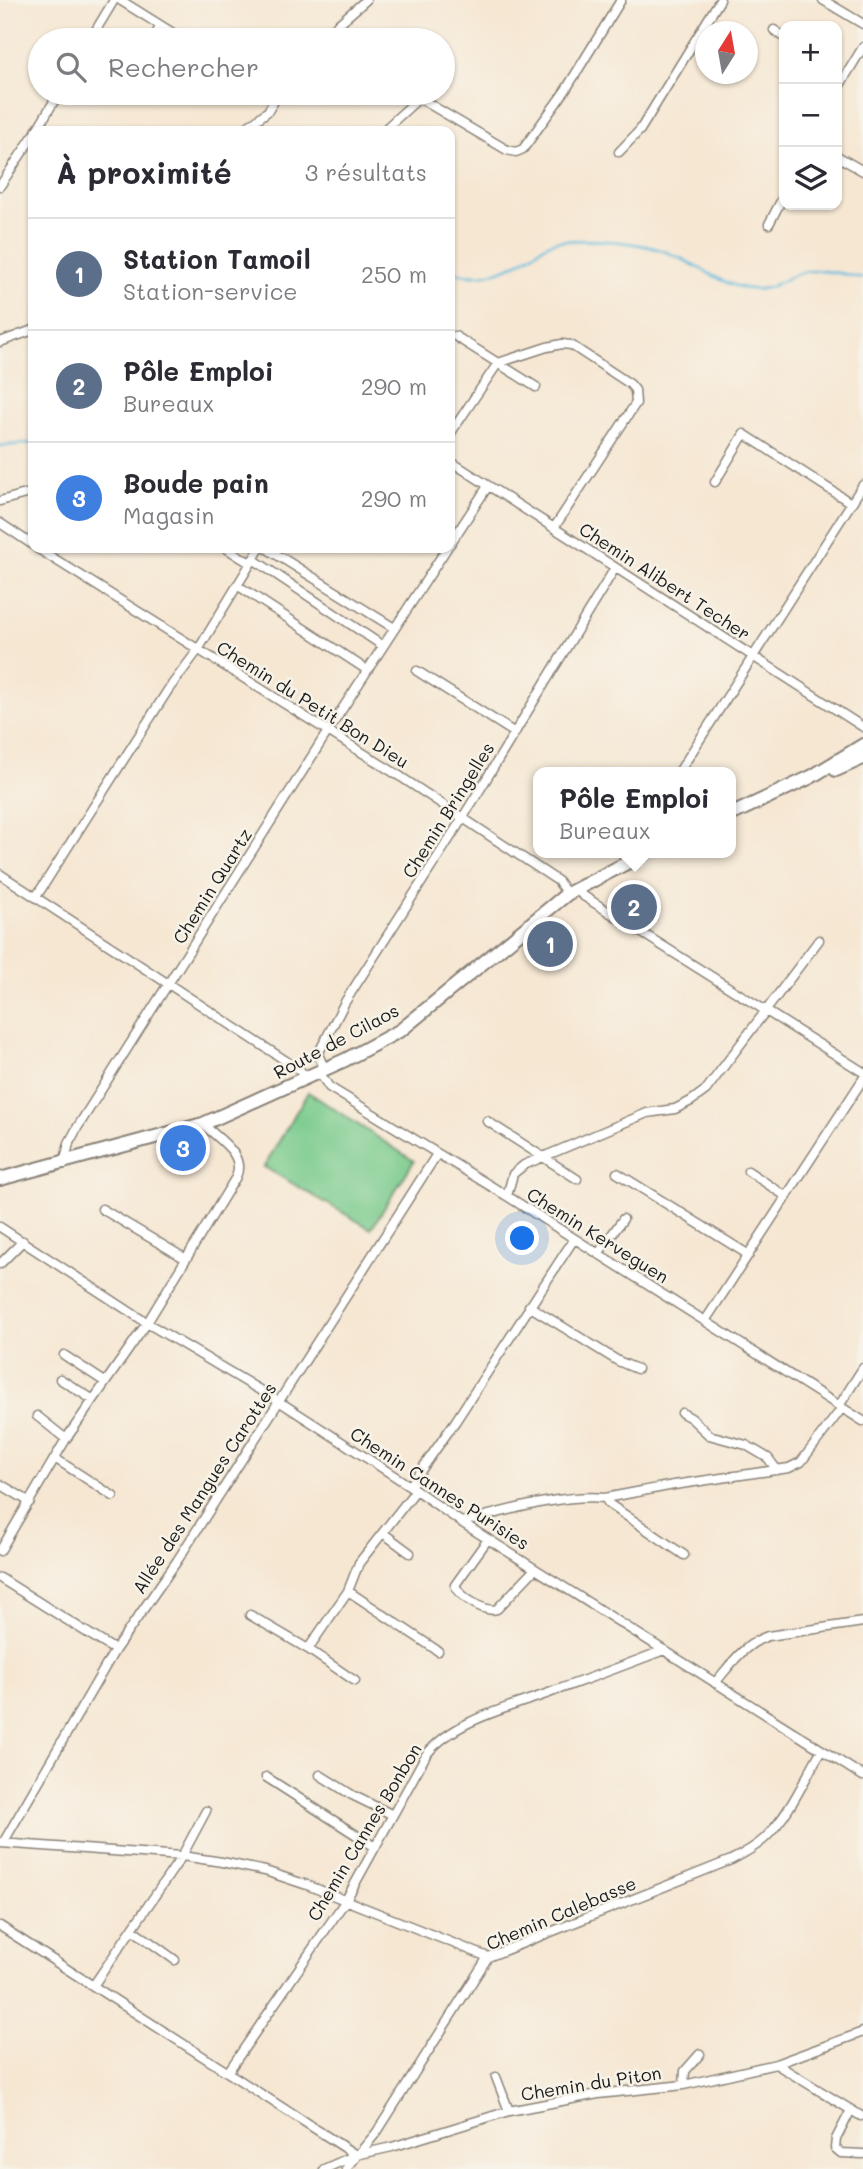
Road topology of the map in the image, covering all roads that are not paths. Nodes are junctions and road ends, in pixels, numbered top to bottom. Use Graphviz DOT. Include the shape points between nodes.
graph roads {
  1 [pos="114,0"];
  2 [pos="120,0"];
  3 [pos="366,0"];
  4 [pos="621,0"];
  5 [pos="720,0"];
  6 [pos="823,0"];
  7 [pos="863,24"];
  8 [pos="161,26"];
  9 [pos="97,28"];
  10 [pos="164,28"];
  11 [pos="334,28"];
  12 [pos="775,30"];
  13 [pos="779,33"];
  14 [pos="863,47"];
  15 [pos="842,72"];
  16 [pos="52,105"];
  17 [pos="272,105"];
  18 [pos="411,105"];
  19 [pos="431,105"];
  20 [pos="40,126"];
  21 [pos="248,126"];
  22 [pos="388,126"];
  23 [pos="28,145"];
  24 [pos="619,152"];
  25 [pos="842,159"];
  26 [pos="863,171"];
  27 [pos="0,186"];
  28 [pos="779,205"];
  29 [pos="769,224"];
  30 [pos="28,332"];
  31 [pos="455,336"];
  32 [pos="0,342"];
  33 [pos="498,363"];
  34 [pos="536,387"];
  35 [pos="455,427"];
  36 [pos="455,464"];
  37 [pos="715,482"];
  38 [pos="863,485"];
  39 [pos="488,486"];
  40 [pos="28,493"];
  41 [pos="0,501"];
  42 [pos="851,503"];
  43 [pos="0,523"];
  44 [pos="554,528"];
  45 [pos="455,536"];
  46 [pos="28,542"];
  47 [pos="44,553"];
  48 [pos="236,553"];
  49 [pos="257,553"];
  50 [pos="274,553"];
  51 [pos="443,553"];
  52 [pos="252,561"];
  53 [pos="615,568"];
  54 [pos="237,586"];
  55 [pos="394,628"];
  56 [pos="383,646"];
  57 [pos="198,650"];
  58 [pos="753,656"];
  59 [pos="367,670"];
  60 [pos="417,671"];
  61 [pos="863,727"];
  62 [pos="328,731"];
  63 [pos="514,733"];
  64 [pos="863,745"];
  65 [pos="863,758"];
  66 [pos="683,767"];
  67 [pos="797,785"];
  68 [pos="736,812"];
  69 [pos="462,819"];
  70 [pos="628,858"];
  71 [pos="0,874"];
  72 [pos="572,891"];
  73 [pos="36,897"];
  74 [pos="819,940"];
  75 [pos="169,985"];
  76 [pos="768,1011"];
  77 [pos="322,1071"];
  78 [pos="863,1072"];
  79 [pos="305,1079"];
  80 [pos="863,1079"];
  81 [pos="487,1121"];
  82 [pos="203,1124"];
  83 [pos="437,1154"];
  84 [pos="544,1157"];
  85 [pos="64,1164"];
  86 [pos="748,1171"];
  87 [pos="617,1173"];
  88 [pos="577,1179"];
  89 [pos="0,1180"];
  90 [pos="507,1196"];
  91 [pos="787,1197"];
  92 [pos="102,1209"];
  93 [pos="623,1219"];
  94 [pos="0,1227"];
  95 [pos="574,1239"];
  96 [pos="23,1241"];
  97 [pos="598,1254"];
  98 [pos="749,1255"];
  99 [pos="187,1259"];
  100 [pos="0,1264"];
  101 [pos="529,1306"];
  102 [pos="705,1321"];
  103 [pos="147,1323"];
  104 [pos="64,1355"];
  105 [pos="863,1368"];
  106 [pos="636,1369"];
  107 [pos="60,1379"];
  108 [pos="106,1382"];
  109 [pos="92,1399"];
  110 [pos="280,1402"];
  111 [pos="841,1407"];
  112 [pos="682,1413"];
  113 [pos="37,1416"];
  114 [pos="863,1421"];
  115 [pos="66,1439"];
  116 [pos="55,1459"];
  117 [pos="777,1470"];
  118 [pos="0,1484"];
  119 [pos="413,1488"];
  120 [pos="113,1496"];
  121 [pos="605,1498"];
  122 [pos="30,1502"];
  123 [pos="461,1522"];
  124 [pos="383,1533"];
  125 [pos="488,1539"];
  126 [pos="0,1551"];
  127 [pos="410,1553"];
  128 [pos="684,1555"];
  129 [pos="535,1569"];
  130 [pos="0,1578"];
  131 [pos="348,1591"];
  132 [pos="250,1615"];
  133 [pos="861,1624"];
  134 [pos="308,1649"];
  135 [pos="115,1650"];
  136 [pos="664,1650"];
  137 [pos="438,1651"];
  138 [pos="355,1681"];
  139 [pos="716,1683"];
  140 [pos="821,1751"];
  141 [pos="320,1775"];
  142 [pos="863,1776"];
  143 [pos="267,1777"];
  144 [pos="206,1811"];
  145 [pos="393,1815"];
  146 [pos="2,1843"];
  147 [pos="375,1847"];
  148 [pos="182,1856"];
  149 [pos="346,1900"];
  150 [pos="0,1926"];
  151 [pos="132,1929"];
  152 [pos="488,1957"];
  153 [pos="175,1960"];
  154 [pos="93,1986"];
  155 [pos="863,2032"];
  156 [pos="700,2054"];
  157 [pos="776,2064"];
  158 [pos="228,2073"];
  159 [pos="496,2077"];
  160 [pos="684,2085"];
  161 [pos="851,2110"];
  162 [pos="509,2111"];
  163 [pos="861,2116"];
  164 [pos="863,2154"];
  165 [pos="356,2155"];
  166 [pos="324,2169"];
  167 [pos="346,2169"];
  1 -- 9 [label="street"];
  2 -- 8 [label="street"];
  3 -- 11 [label="street"];
  4 -- 19 [label="street" via="523,149 507,150"];
  5 -- 24 [label="street" via="640,130"];
  6 -- 7 [label="street"];
  8 -- 10 [label="street"];
  12 -- 13 [label="street"];
  14 -- 15 [label="street"];
  16 -- 20 [label="street"];
  17 -- 21 [label="street"];
  18 -- 22 [label="street"];
  23 -- 27 [label="street"];
  25 -- 26 [label="street"];
  28 -- 29 [label="street"];
  30 -- 32 [label="street"];
  31 -- 33 [label="street"];
  33 -- 34 [label="street"];
  33 -- 35 [label="street"];
  33 -- 44 [label="street" via="547,347 571,345 635,390 636,403"];
  36 -- 39 [label="street, Chemin Alibert Techer"];
  37 -- 42 [label="street" via="744,434"];
  38 -- 42 [label="street"];
  39 -- 44 [label="street, Chemin Alibert Techer"];
  39 -- 45 [label="street, Chemin Quartz"];
  40 -- 41 [label="street"];
  42 -- 58 [label="street"];
  43 -- 46 [label="street, Chemin du Petit Bon Dieu"];
  44 -- 53 [label="street, Chemin Alibert Techer"];
  47 -- 57 [label="street, Chemin du Petit Bon Dieu"];
  48 -- 52 [label="street"];
  49 -- 52 [label="street"];
  50 -- 55 [label="street"];
  51 -- 55 [label="street, Chemin Quartz"];
  52 -- 54 [label="street"];
  52 -- 56 [label="street"];
  53 -- 58 [label="street, Chemin Alibert Techer"];
  53 -- 63 [label="street, Chemin Bringelles"];
  54 -- 57 [label="street"];
  54 -- 59 [label="street"];
  55 -- 56 [label="street, Chemin Quartz"];
  56 -- 59 [label="street, Chemin Quartz"];
  57 -- 62 [label="street, Chemin du Petit Bon Dieu"];
  57 -- 73 [label="street"];
  58 -- 61 [label="street, Chemin Alibert Techer"];
  58 -- 66 [label="street"];
  59 -- 62 [label="street, Chemin Quartz"];
  60 -- 63 [label="street"];
  62 -- 69 [label="street, Chemin du Petit Bon Dieu"];
  62 -- 75 [label="street, Chemin Quartz"];
  63 -- 69 [label="street, Chemin Bringelles"];
  64 -- 67 [label="main road"];
  65 -- 67 [label="main road"];
  67 -- 68 [label="main road"];
  69 -- 72 [label="street, Chemin du Petit Bon Dieu"];
  69 -- 77 [label="street, Chemin Bringelles" via="345,1002 318,1054"];
  70 -- 72 [label="main road, Route de Cilaos"];
  71 -- 73 [label="street"];
  72 -- 76 [label="street, Chemin du Petit Bon Dieu"];
  72 -- 77 [label="main road, Route de Cilaos" via="401,1030"];
  73 -- 75 [label="street"];
  74 -- 76 [label="street"];
  75 -- 79 [label="street" via="300,1070"];
  75 -- 85 [label="street, Chemin Quartz" via="68,1143"];
  76 -- 78 [label="street, Chemin du Petit Bon Dieu"];
  76 -- 84 [label="street" via="706,1090 691,1101 675,1109 647,1113"];
  77 -- 79 [label="main road, Route de Cilaos"];
  77 -- 83 [label="street, Chemin Kerveguen" via="329,1087"];
  79 -- 82 [label="main road, Route de Cilaos"];
  80 -- 91 [label="street"];
  81 -- 84 [label="street"];
  82 -- 85 [label="main road, Route de Cilaos"];
  82 -- 99 [label="street" via="237,1156 239,1167"];
  83 -- 90 [label="street, Chemin Kerveguen"];
  83 -- 110 [label="street, Allée des Mangues Carottes"];
  84 -- 88 [label="street"];
  84 -- 90 [label="street" via="516,1171"];
  85 -- 89 [label="main road, Route de Cilaos"];
  86 -- 91 [label="street"];
  87 -- 98 [label="street"];
  90 -- 95 [label="street, Chemin Kerveguen"];
  91 -- 98 [label="street"];
  92 -- 99 [label="street"];
  93 -- 97 [label="street"];
  94 -- 96 [label="street, Chemin Cannes Purisies"];
  95 -- 97 [label="street, Chemin Kerveguen"];
  95 -- 101 [label="street"];
  96 -- 100 [label="street"];
  96 -- 103 [label="street, Chemin Cannes Purisies"];
  97 -- 102 [label="street, Chemin Kerveguen"];
  98 -- 102 [label="street"];
  99 -- 103 [label="street"];
  101 -- 106 [label="street"];
  101 -- 119 [label="street"];
  102 -- 111 [label="street, Chemin Kerveguen"];
  103 -- 108 [label="street"];
  103 -- 110 [label="street, Chemin Cannes Purisies"];
  104 -- 108 [label="street"];
  105 -- 111 [label="street"];
  107 -- 109 [label="street"];
  108 -- 109 [label="street"];
  109 -- 115 [label="street"];
  110 -- 119 [label="street, Chemin Cannes Purisies"];
  110 -- 135 [label="street, Allée des Mangues Carottes"];
  111 -- 114 [label="street, Chemin Kerveguen"];
  111 -- 117 [label="street" via="801,1462"];
  112 -- 117 [label="street" via="709,1435 746,1445 768,1458"];
  113 -- 115 [label="street"];
  115 -- 116 [label="street"];
  116 -- 120 [label="street"];
  116 -- 122 [label="street"];
  117 -- 121 [label="street"];
  118 -- 122 [label="street"];
  119 -- 123 [label="street, Chemin Cannes Purisies"];
  119 -- 124 [label="street"];
  121 -- 123 [label="street" via="536,1505"];
  121 -- 128 [label="street"];
  122 -- 126 [label="street"];
  123 -- 125 [label="street, Chemin Cannes Purisies"];
  124 -- 127 [label="street"];
  124 -- 131 [label="street" via="359,1563"];
  125 -- 129 [label="street, Chemin Cannes Purisies"];
  125 -- 129 [label="street" via="455,1584 457,1591 485,1609 497,1609"];
  129 -- 136 [label="street, Chemin Cannes Purisies"];
  130 -- 135 [label="street"];
  131 -- 134 [label="street"];
  131 -- 137 [label="street"];
  132 -- 134 [label="street"];
  133 -- 139 [label="street" via="754,1641"];
  134 -- 138 [label="street"];
  135 -- 146 [label="street, Allée des Mangues Carottes"];
  136 -- 139 [label="street, Chemin Cannes Purisies"];
  136 -- 145 [label="street, Chemin Cannes Bonbon" via="445,1736 426,1755"];
  139 -- 140 [label="street, Chemin Cannes Purisies"];
  140 -- 142 [label="street, Chemin Cannes Purisies"];
  140 -- 152 [label="street, Chemin Calebasse" via="780,1821 750,1850"];
  141 -- 145 [label="street"];
  143 -- 147 [label="street"];
  144 -- 148 [label="street"];
  145 -- 147 [label="street, Chemin Cannes Bonbon"];
  146 -- 148 [label="street"];
  147 -- 149 [label="street, Chemin Cannes Bonbon"];
  148 -- 149 [label="street" via="265,1871"];
  148 -- 151 [label="street"];
  149 -- 152 [label="street"];
  149 -- 158 [label="street, Chemin Cannes Bonbon"];
  150 -- 154 [label="street"];
  151 -- 153 [label="street"];
  151 -- 154 [label="street"];
  152 -- 165 [label="street, Chemin Calebasse" via="377,2132"];
  154 -- 158 [label="street"];
  155 -- 157 [label="street, Chemin du Piton"];
  156 -- 160 [label="street" via="685,2071"];
  157 -- 160 [label="street, Chemin du Piton"];
  157 -- 161 [label="street"];
  158 -- 165 [label="street"];
  159 -- 162 [label="street"];
  160 -- 162 [label="street, Chemin du Piton" via="597,2094"];
  161 -- 163 [label="street"];
  161 -- 164 [label="street" via="835,2148 841,2153"];
  162 -- 165 [label="street, Chemin du Piton"];
  165 -- 166 [label="street, Chemin du Piton"];
  165 -- 167 [label="street, Chemin Calebasse"];
}
